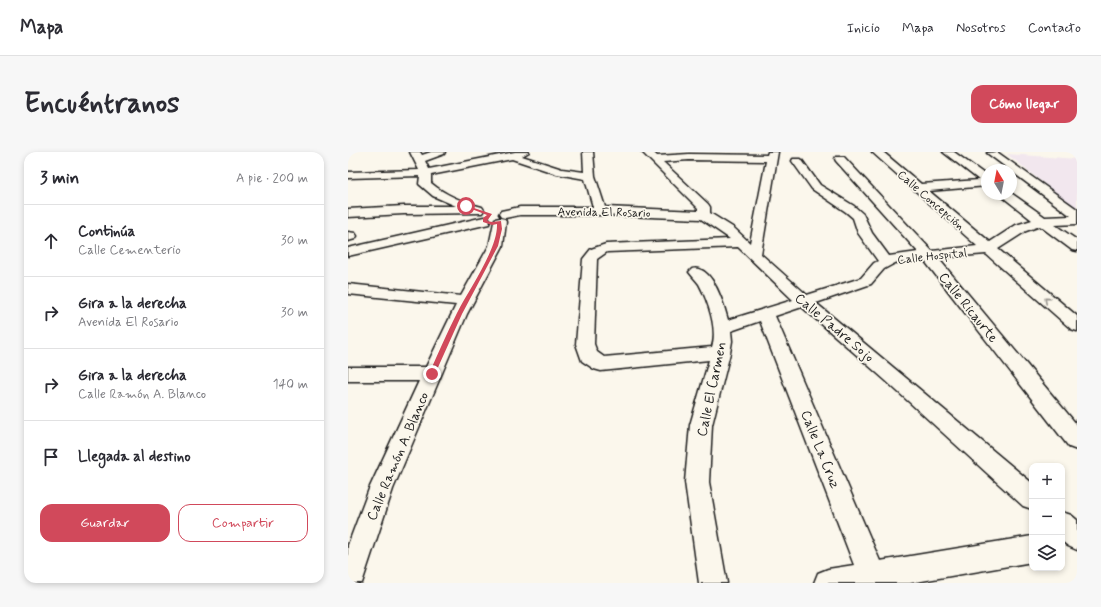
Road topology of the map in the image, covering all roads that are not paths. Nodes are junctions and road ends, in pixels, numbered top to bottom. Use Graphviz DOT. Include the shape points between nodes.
graph roads {
  1 [pos="440,152"];
  2 [pos="524,152"];
  3 [pos="588,152"];
  4 [pos="877,152"];
  5 [pos="948,152"];
  6 [pos="992,153"];
  7 [pos="772,155"];
  8 [pos="417,156"];
  9 [pos="513,156"];
  10 [pos="651,156"];
  11 [pos="842,157"];
  12 [pos="797,161"];
  13 [pos="426,173"];
  14 [pos="348,175"];
  15 [pos="590,176"];
  16 [pos="981,177"];
  17 [pos="1031,180"];
  18 [pos="1017,181"];
  19 [pos="981,183"];
  20 [pos="918,188"];
  21 [pos="1014,200"];
  22 [pos="600,212"];
  23 [pos="348,213"];
  24 [pos="704,215"];
  25 [pos="1077,215"];
  26 [pos="491,217"];
  27 [pos="1043,220"];
  28 [pos="1077,220"];
  29 [pos="741,243"];
  30 [pos="1077,247"];
  31 [pos="989,250"];
  32 [pos="348,252"];
  33 [pos="754,256"];
  34 [pos="928,256"];
  35 [pos="886,262"];
  36 [pos="698,272"];
  37 [pos="348,289"];
  38 [pos="466,301"];
  39 [pos="804,302"];
  40 [pos="766,314"];
  41 [pos="1077,325"];
  42 [pos="722,328"];
  43 [pos="722,353"];
  44 [pos="348,374"];
  45 [pos="432,374"];
  46 [pos="1077,441"];
  47 [pos="1029,495"];
  48 [pos="1065,527"];
  49 [pos="1077,538"];
  50 [pos="1077,541"];
  51 [pos="1065,543"];
  52 [pos="1029,549"];
  53 [pos="874,580"];
  54 [pos="348,583"];
  55 [pos="713,583"];
  56 [pos="828,583"];
  1 -- 8 [label="street"];
  2 -- 9 [label="street"];
  3 -- 15 [label="street"];
  4 -- 20 [label="street, Calle Concepción"];
  5 -- 16 [label="street"];
  6 -- 17 [label="street"];
  7 -- 10 [label="street"];
  7 -- 33 [label="street"];
  8 -- 13 [label="street"];
  9 -- 13 [label="street"];
  9 -- 15 [label="street" via="559,172"];
  10 -- 24 [label="street, Calle Padre Sojo" via="704,207"];
  11 -- 34 [label="street, Calle Ricaurte"];
  12 -- 35 [label="street" via="816,187 850,209 859,218 865,233"];
  13 -- 14 [label="street"];
  13 -- 26 [label="street" via="425,184 437,194"];
  15 -- 22 [label="street"];
  17 -- 18 [label="street"];
  17 -- 25 [label="street"];
  19 -- 20 [label="street"];
  20 -- 31 [label="street, Calle Concepción"];
  21 -- 27 [label="street"];
  22 -- 24 [label="street, Avenida El Rosario"];
  22 -- 26 [label="street, Avenida El Rosario" via="523,211"];
  23 -- 26 [label="street" via="404,210"];
  24 -- 29 [label="street, Calle Padre Sojo" via="729,231"];
  26 -- 32 [label="street, Avenida El Rosario"];
  26 -- 38 [label="street, Calle Ramón A. Blanco" via="500,229 496,246"];
  27 -- 28 [label="street, Calle Hospital"];
  27 -- 30 [label="street"];
  27 -- 31 [label="street, Calle Hospital" via="1021,228"];
  29 -- 33 [label="street, Calle Padre Sojo"];
  29 -- 43 [label="street" via="606,248 593,254 590,259 585,344 589,356 601,364"];
  31 -- 34 [label="street, Calle Hospital"];
  41 -- 31 [label="street, Calle Concepción, one-way"];
  33 -- 39 [label="street, Calle Padre Sojo"];
  34 -- 35 [label="street, Calle Hospital" via="892,259"];
  34 -- 46 [label="street, Calle Ricaurte"];
  35 -- 39 [label="street, Calle Hospital" via="866,281"];
  36 -- 42 [label="street, Calle El Carmen" via="710,292"];
  37 -- 38 [label="street"];
  38 -- 45 [label="street, Calle Ramón A. Blanco"];
  39 -- 40 [label="street, Calle Hospital"];
  39 -- 47 [label="street, Calle Padre Sojo"];
  40 -- 42 [label="street, Calle Hospital"];
  40 -- 53 [label="street, Calle La Cruz"];
  42 -- 43 [label="street, Calle El Carmen"];
  43 -- 55 [label="street, Calle El Carmen" via="701,425 697,482"];
  44 -- 45 [label="street"];
  45 -- 54 [label="street, Calle Ramón A. Blanco" via="381,489"];
  48 -- 49 [label="street"];
  50 -- 51 [label="street"];
  52 -- 53 [label="street"];
  53 -- 56 [label="street"];
}
